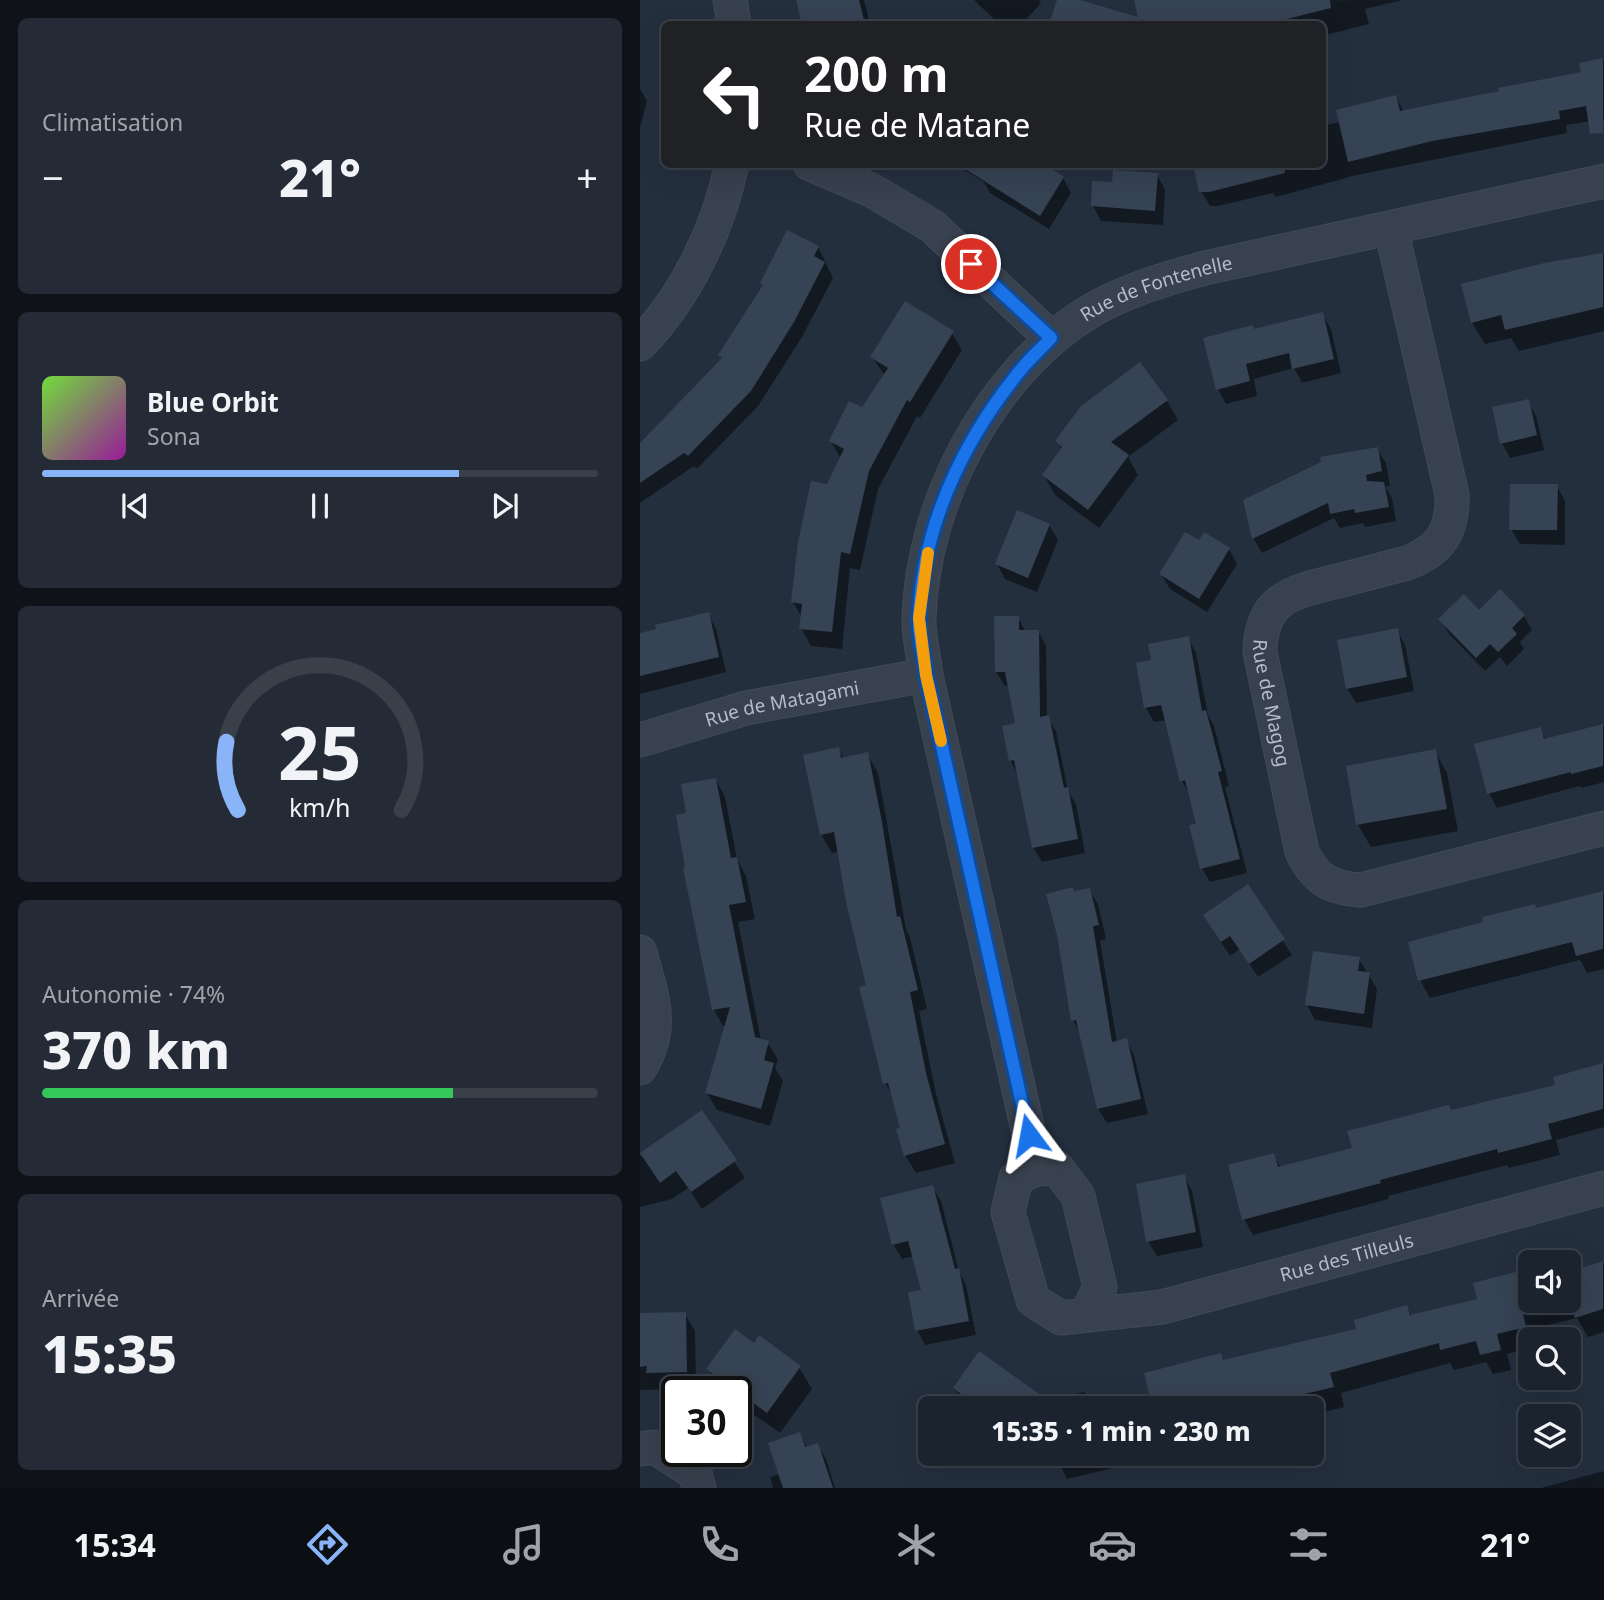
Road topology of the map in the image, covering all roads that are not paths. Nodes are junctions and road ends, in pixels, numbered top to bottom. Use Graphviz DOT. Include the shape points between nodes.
graph roads {
  1 [pos="730,0"];
  2 [pos="734,21"];
  3 [pos="731,168"];
  4 [pos="820,168"];
  5 [pos="1604,181"];
  6 [pos="1391,228"];
  7 [pos="1051,338"];
  8 [pos="640,344"];
  9 [pos="926,675"];
  10 [pos="640,740"];
  11 [pos="1604,828"];
  12 [pos="640,952"];
  13 [pos="640,1068"];
  14 [pos="1029,1135"];
  15 [pos="1604,1188"];
  16 [pos="1087,1313"];
  17 [pos="640,1449"];
  18 [pos="699,1488"];
  1 -- 2 [label="street"];
  3 -- 8 [label="street" via="700,256 670,308"];
  4 -- 7 [label="street" via="872,190 932,226"];
  5 -- 6 [label="street, Rue de Fontenelle"];
  6 -- 7 [label="street, Rue de Fontenelle" via="1150,284 1083,315"];
  6 -- 11 [label="street, Rue de Magog" via="1452,495 1451,524 1421,558 1298,590 1279,601 1264,624 1260,652 1302,852 1318,877 1342,889 1361,890"];
  7 -- 9 [label="street, Rue de Fontenelle" via="991,408 940,509 925,565 919,618"];
  9 -- 10 [label="street, Rue de Matagami" via="746,708"];
  9 -- 14 [label="street, Rue de Fontenelle"];
  12 -- 13 [label="street" via="656,1015 655,1036"];
  15 -- 16 [label="street, Rue des Tilleuls" via="1162,1307"];
  17 -- 18 [label="street" via="655,1447 695,1474"];
}
